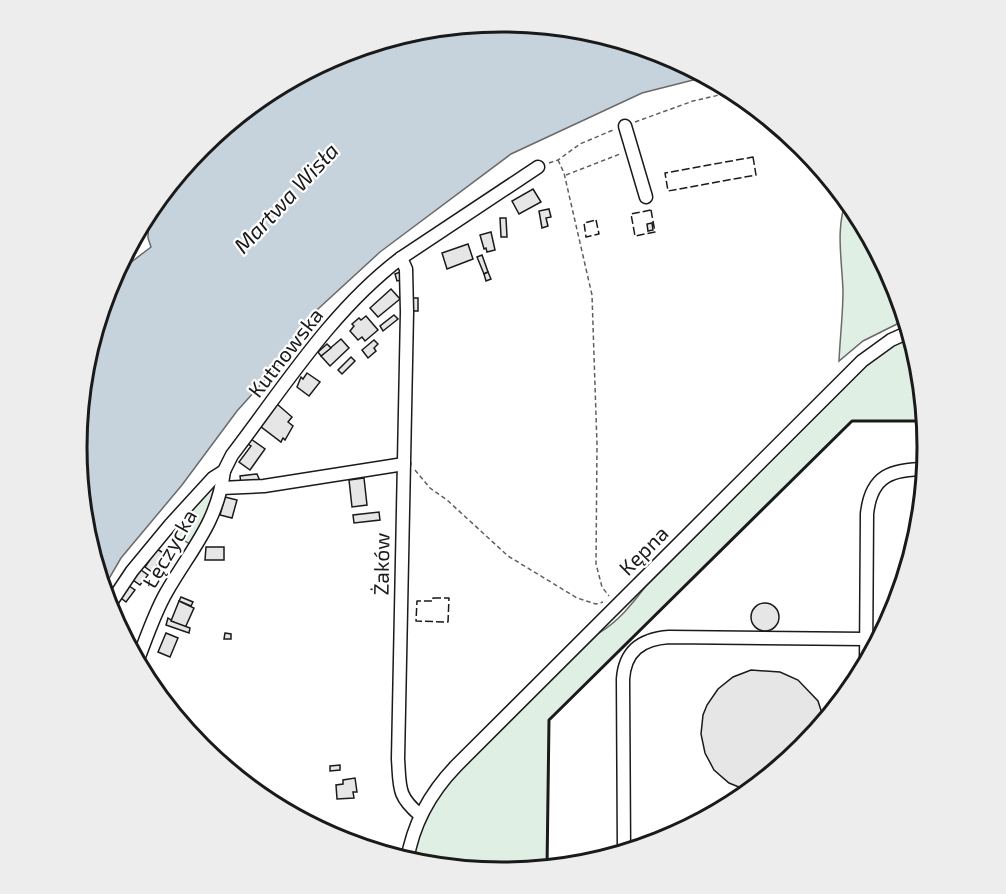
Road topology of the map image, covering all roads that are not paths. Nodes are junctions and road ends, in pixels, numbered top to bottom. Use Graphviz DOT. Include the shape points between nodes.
graph roads {
  1 [pos="625,126"];
  2 [pos="538,167"];
  3 [pos="646,197"];
  4 [pos="401,258"];
  5 [pos="903,334"];
  6 [pos="404,464"];
  7 [pos="918,469"];
  8 [pos="224,471"];
  9 [pos="222,488"];
  10 [pos="115,596"];
  11 [pos="866,639"];
  12 [pos="866,649"];
  13 [pos="141,652"];
  14 [pos="420,815"];
  15 [pos="624,844"];
  16 [pos="409,852"];
  1 -- 3 [label="street"];
  2 -- 4 [label="street, Kutnowska"];
  4 -- 6 [label="street, Żaków" via="407,276"];
  4 -- 8 [label="street, Kutnowska" via="339,315 232,455"];
  5 -- 14 [label="street, Kępna" via="862,362 615,603 456,766"];
  6 -- 9 [label="street" via="264,486"];
  6 -- 14 [label="street, Żaków" via="398,759 401,795"];
  7 -- 11 [label="street" via="894,471 871,494 867,514"];
  8 -- 9 [label="street, Łęczycka"];
  8 -- 10 [label="street, Kutnowska" via="170,525"];
  9 -- 13 [label="street, Łęczycka" via="207,529 165,594"];
  11 -- 12 [label="street"];
  11 -- 15 [label="street" via="669,637 649,640 635,649 625,662 622,679"];
  14 -- 16 [label="street"];
}
